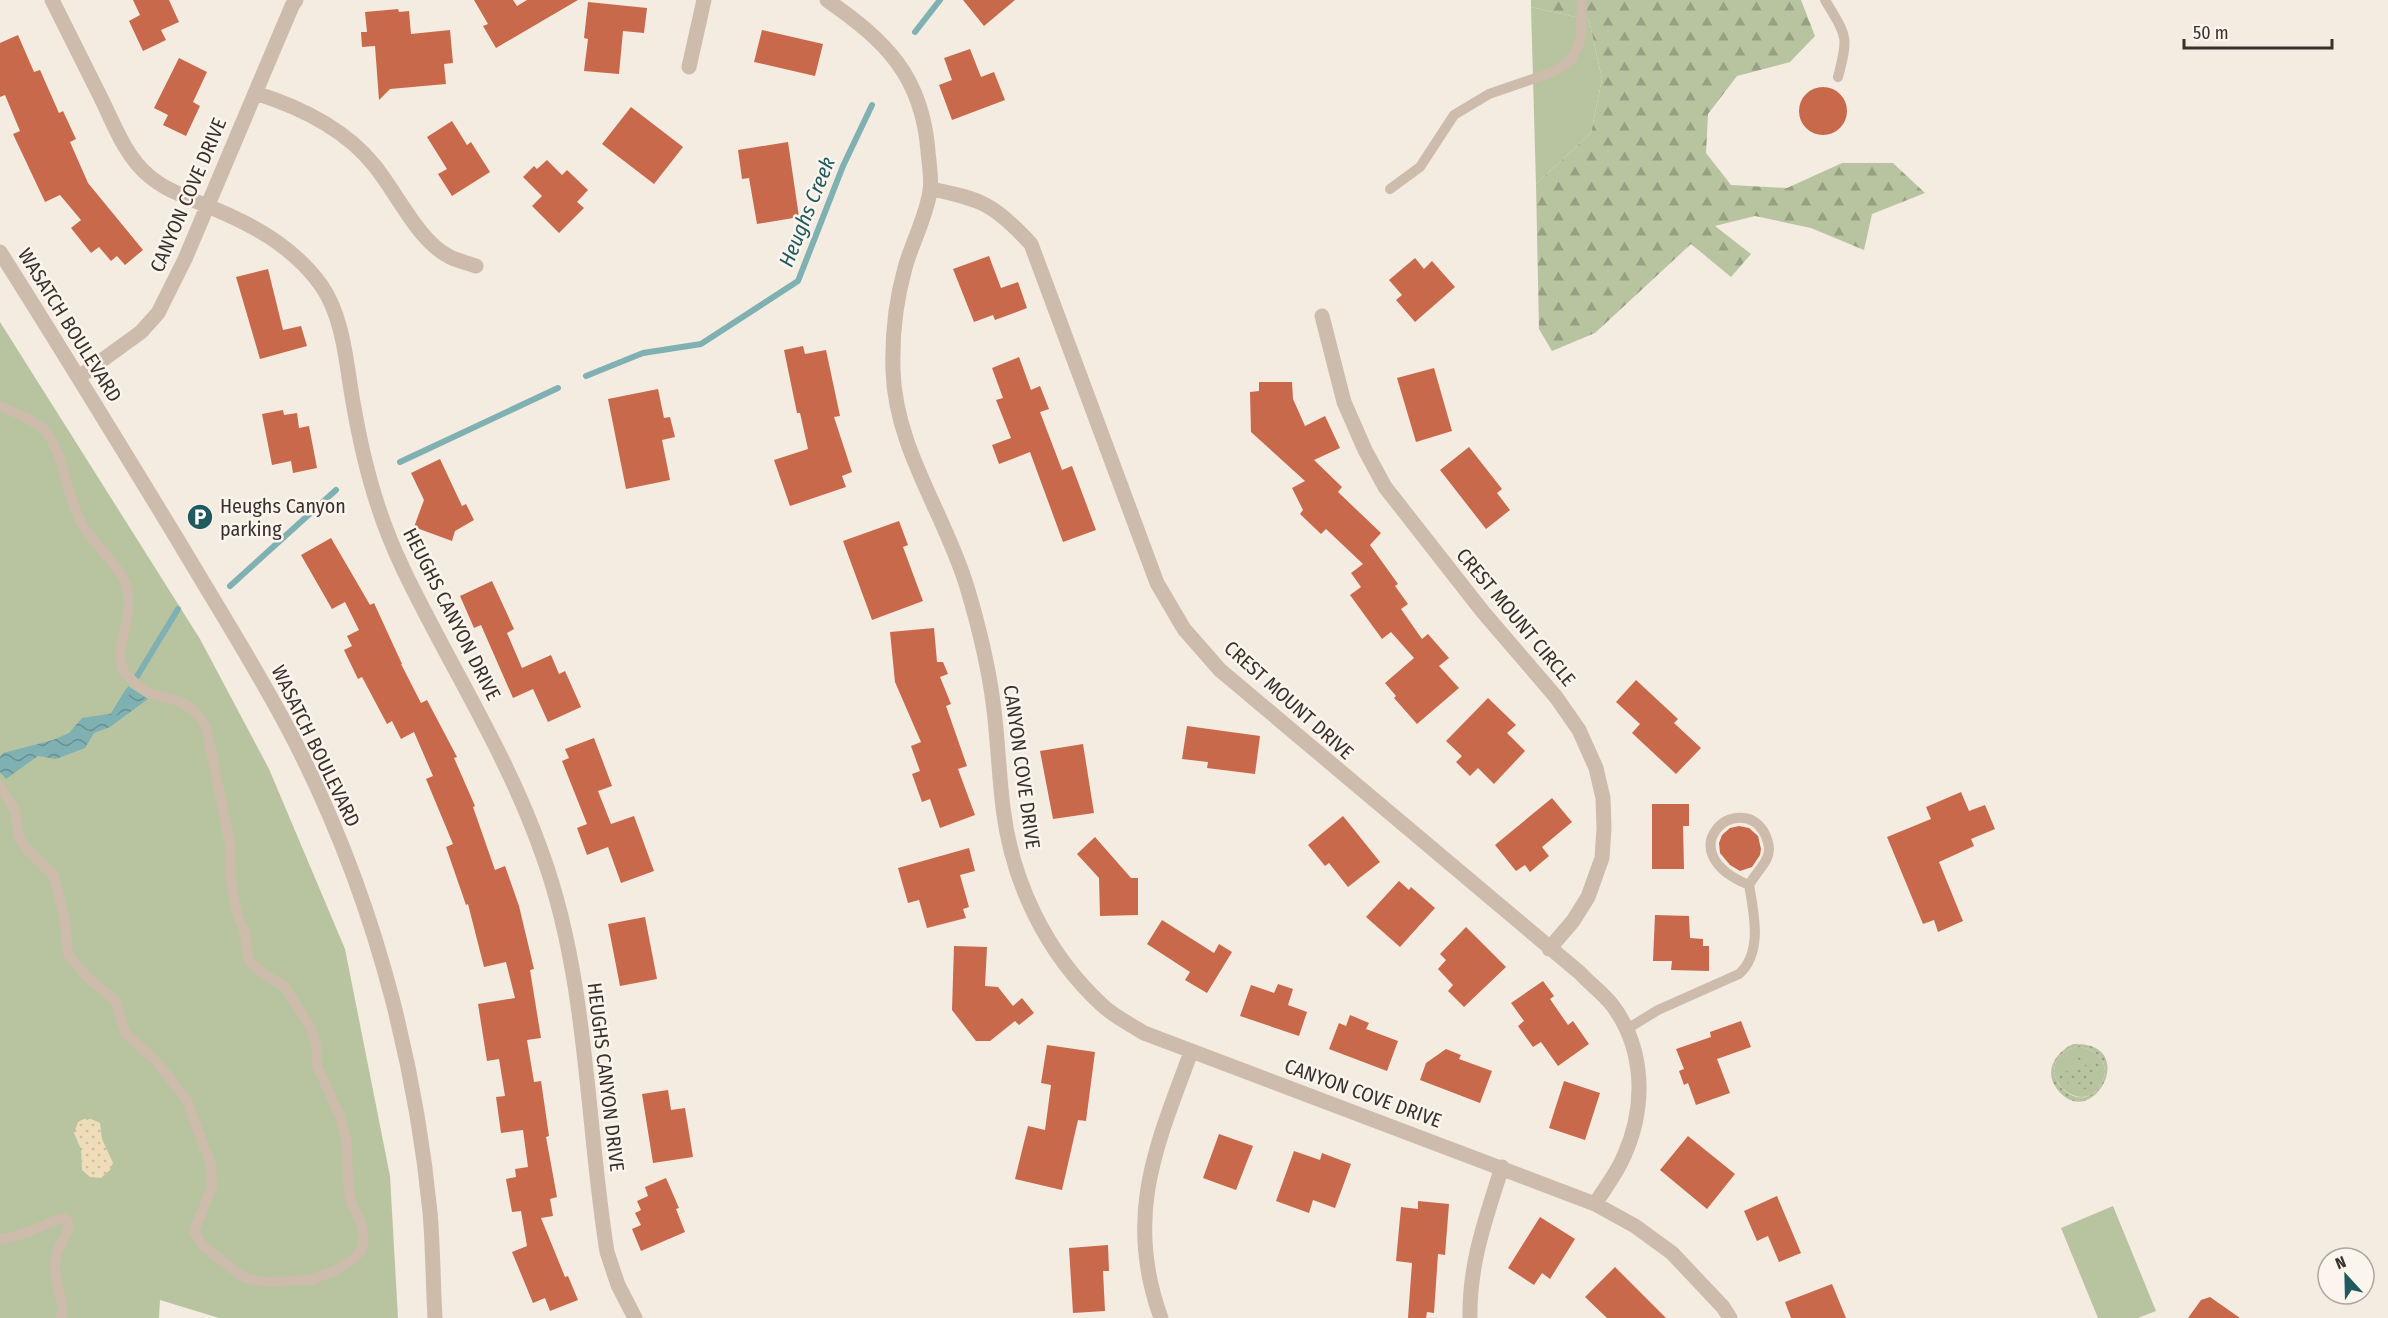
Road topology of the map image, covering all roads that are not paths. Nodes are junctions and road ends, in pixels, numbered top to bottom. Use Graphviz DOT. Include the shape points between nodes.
graph roads {
  1 [pos="52,0"];
  2 [pos="296,0"];
  3 [pos="704,0"];
  4 [pos="828,0"];
  5 [pos="1582,0"];
  6 [pos="1825,0"];
  7 [pos="689,67"];
  8 [pos="1838,77"];
  9 [pos="255,93"];
  10 [pos="931,189"];
  11 [pos="1390,189"];
  12 [pos="207,206"];
  13 [pos="0,252"];
  14 [pos="476,266"];
  15 [pos="1322,316"];
  16 [pos="79,376"];
  17 [pos="0,406"];
  18 [pos="0,786"];
  19 [pos="1749,885"];
  20 [pos="1549,949"];
  21 [pos="1627,1029"];
  22 [pos="1191,1052"];
  23 [pos="1502,1167"];
  24 [pos="1595,1204"];
  25 [pos="0,1239"];
  26 [pos="61,1318"];
  27 [pos="435,1318"];
  28 [pos="635,1318"];
  29 [pos="1161,1318"];
  30 [pos="1470,1318"];
  31 [pos="1730,1318"];
  1 -- 12 [label="street, HEUGHS CANYON DRIVE" via="133,158 145,173 174,193"];
  2 -- 9 [label="street, CANYON COVE DRIVE"];
  3 -- 7 [label="street"];
  4 -- 10 [label="street, CANYON COVE DRIVE" via="872,33 901,66 926,123"];
  5 -- 11 [label="lane" via="1581,39 1566,64 1489,94 1454,115 1420,167"];
  6 -- 8 [label="lane" via="1845,34"];
  9 -- 12 [label="street, CANYON COVE DRIVE"];
  9 -- 14 [label="street" via="288,103 350,140 374,165 428,239 449,257"];
  10 -- 20 [label="street, CREST MOUNT DRIVE" via="989,205 1031,244 1153,573 1184,629 1220,670"];
  10 -- 22 [label="street, CANYON COVE DRIVE" via="905,267 896,311 892,371 906,443 949,538 983,644 1011,855 1039,926 1069,971 1103,1007 1144,1033"];
  12 -- 16 [label="street, CANYON COVE DRIVE" via="158,313 141,332"];
  12 -- 28 [label="street, HEUGHS CANYON DRIVE" via="276,239 324,288 343,340 378,509 406,577 518,792 544,858 563,925 576,999 608,1252 618,1285"];
  13 -- 16 [label="street, WASATCH BOULEVARD"];
  15 -- 20 [label="street, CREST MOUNT CIRCLE" via="1344,402 1385,487 1556,697 1579,730 1596,768 1603,798 1602,858 1588,897"];
  16 -- 27 [label="street, WASATCH BOULEVARD" via="274,703 315,784 352,875 392,998 408,1068 430,1215"];
  17 -- 18 [label="lane" via="46,432 59,456 82,524 125,584 130,610 120,647 123,671 150,695 181,702 206,726 230,844 231,881 249,961 284,986 311,1028 317,1066 339,1114 351,1202 364,1239 355,1258 311,1280 267,1281 240,1275 202,1245 194,1231 213,1187 211,1165 187,1101 157,1062 125,1033 116,1001 87,977 68,954 54,876 19,837 15,811"];
  19 -- 19 [label="lane" via="1768,857 1769,843 1760,826 1746,817 1720,825 1710,848 1716,864 1730,877"];
  19 -- 21 [label="lane" via="1755,918 1748,965 1739,974 1658,1010"];
  20 -- 21 [label="street, CREST MOUNT DRIVE" via="1611,1004"];
  21 -- 24 [label="street, CREST MOUNT DRIVE" via="1640,1080 1636,1118 1624,1157"];
  22 -- 23 [label="street, CANYON COVE DRIVE"];
  22 -- 29 [label="street" via="1158,1140 1146,1195 1148,1266"];
  23 -- 24 [label="street, CANYON COVE DRIVE"];
  23 -- 30 [label="street" via="1474,1258"];
  24 -- 31 [label="street, CANYON COVE DRIVE" via="1672,1253"];
  25 -- 26 [label="lane" via="23,1236 64,1218 68,1222 69,1229 55,1262"];
}
